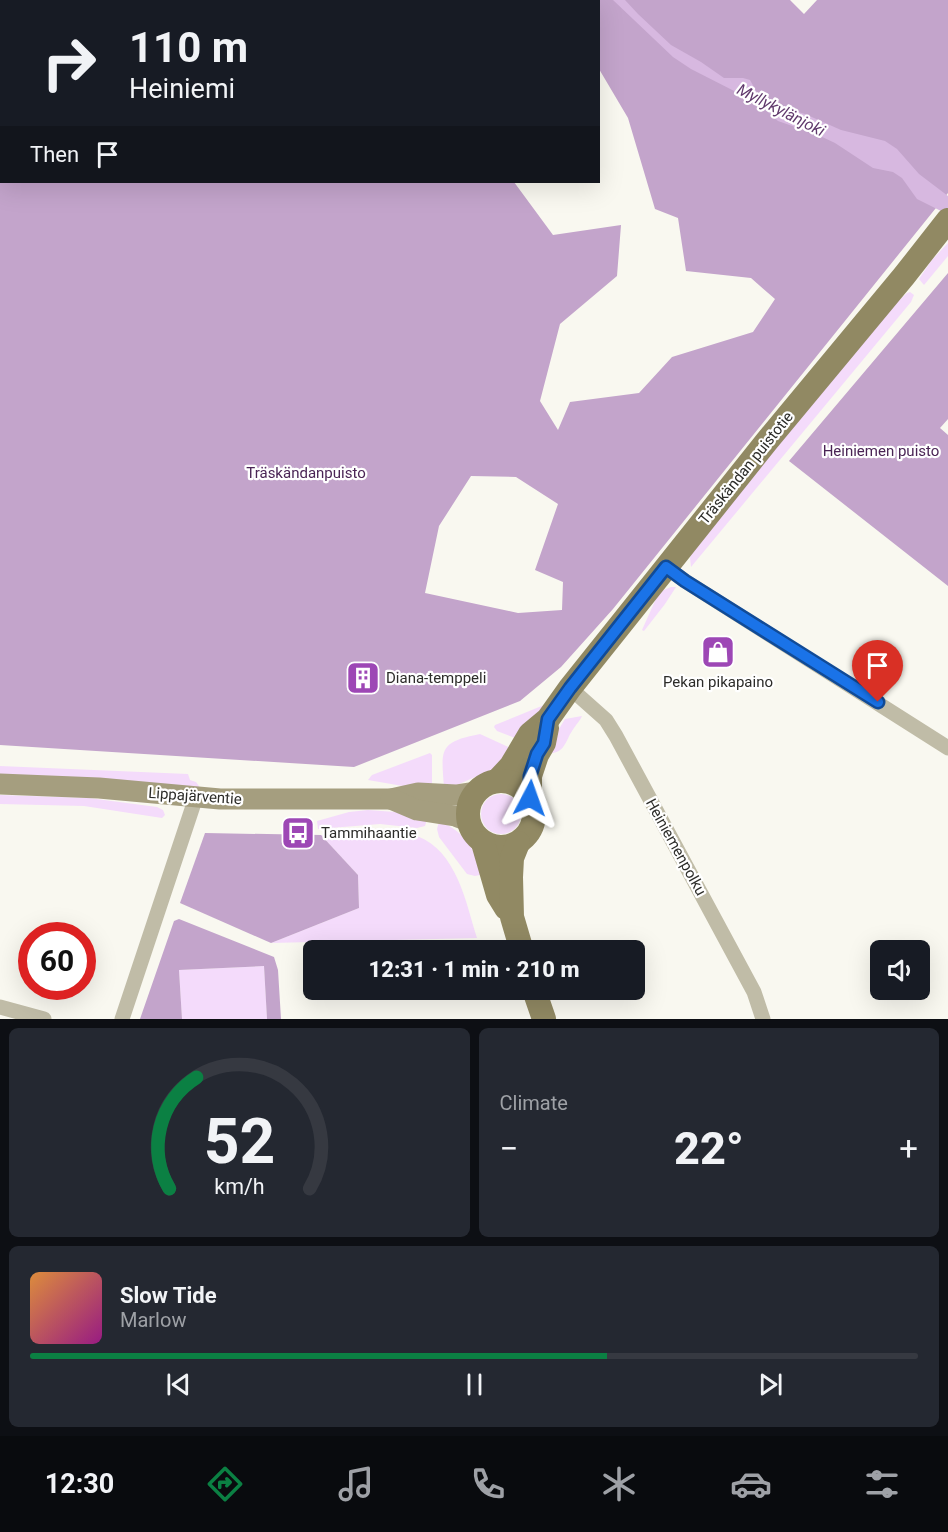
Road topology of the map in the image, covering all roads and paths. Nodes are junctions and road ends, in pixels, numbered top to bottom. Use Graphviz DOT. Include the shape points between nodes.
graph roads {
  1 [pos="948,220"];
  2 [pos="666,567"];
  3 [pos="570,688"];
  4 [pos="548,719"];
  5 [pos="948,748"];
  6 [pos="498,780"];
  7 [pos="0,784"];
  8 [pos="475,792"];
  9 [pos="195,797"];
  10 [pos="391,798"];
  11 [pos="530,798"];
  12 [pos="468,821"];
  13 [pos="483,843"];
  14 [pos="518,843"];
  15 [pos="512,917"];
  16 [pos="519,940"];
  17 [pos="537,1000"];
  18 [pos="0,1007"];
  19 [pos="44,1019"];
  20 [pos="122,1019"];
  21 [pos="544,1019"];
  22 [pos="764,1019"];
  1 -- 2 [label="main road, Träskändan puistotie"];
  2 -- 3 [label="main road, Träskändan puistotie"];
  2 -- 5 [label="street"];
  3 -- 4 [label="main road, Träskändan puistotie"];
  3 -- 22 [label="street, Heiniemenpolku" via="606,720 616,736 749,982"];
  4 -- 6 [label="main road, Träskändan puistotie" via="530,734"];
  4 -- 11 [label="main road, Träskändan puistotie" via="544,743 530,776"];
  6 -- 8 [label="main road"];
  6 -- 11 [label="main road" via="520,786"];
  7 -- 9 [label="main road, Lippajärventie"];
  8 -- 10 [label="main road, Lippajärventie" via="418,793"];
  8 -- 12 [label="main road" via="468,808"];
  9 -- 10 [label="main road, Lippajärventie"];
  9 -- 20 [label="street"];
  10 -- 12 [label="main road, Lippajärventie" via="417,810"];
  11 -- 14 [label="main road" via="533,822"];
  12 -- 13 [label="main road"];
  13 -- 14 [label="main road" via="504,848"];
  13 -- 15 [label="main road" via="498,895"];
  14 -- 15 [label="main road" via="512,858"];
  15 -- 16 [label="main road"];
  17 -- 21 [label="main road"];
  18 -- 19 [label="street"];
}
